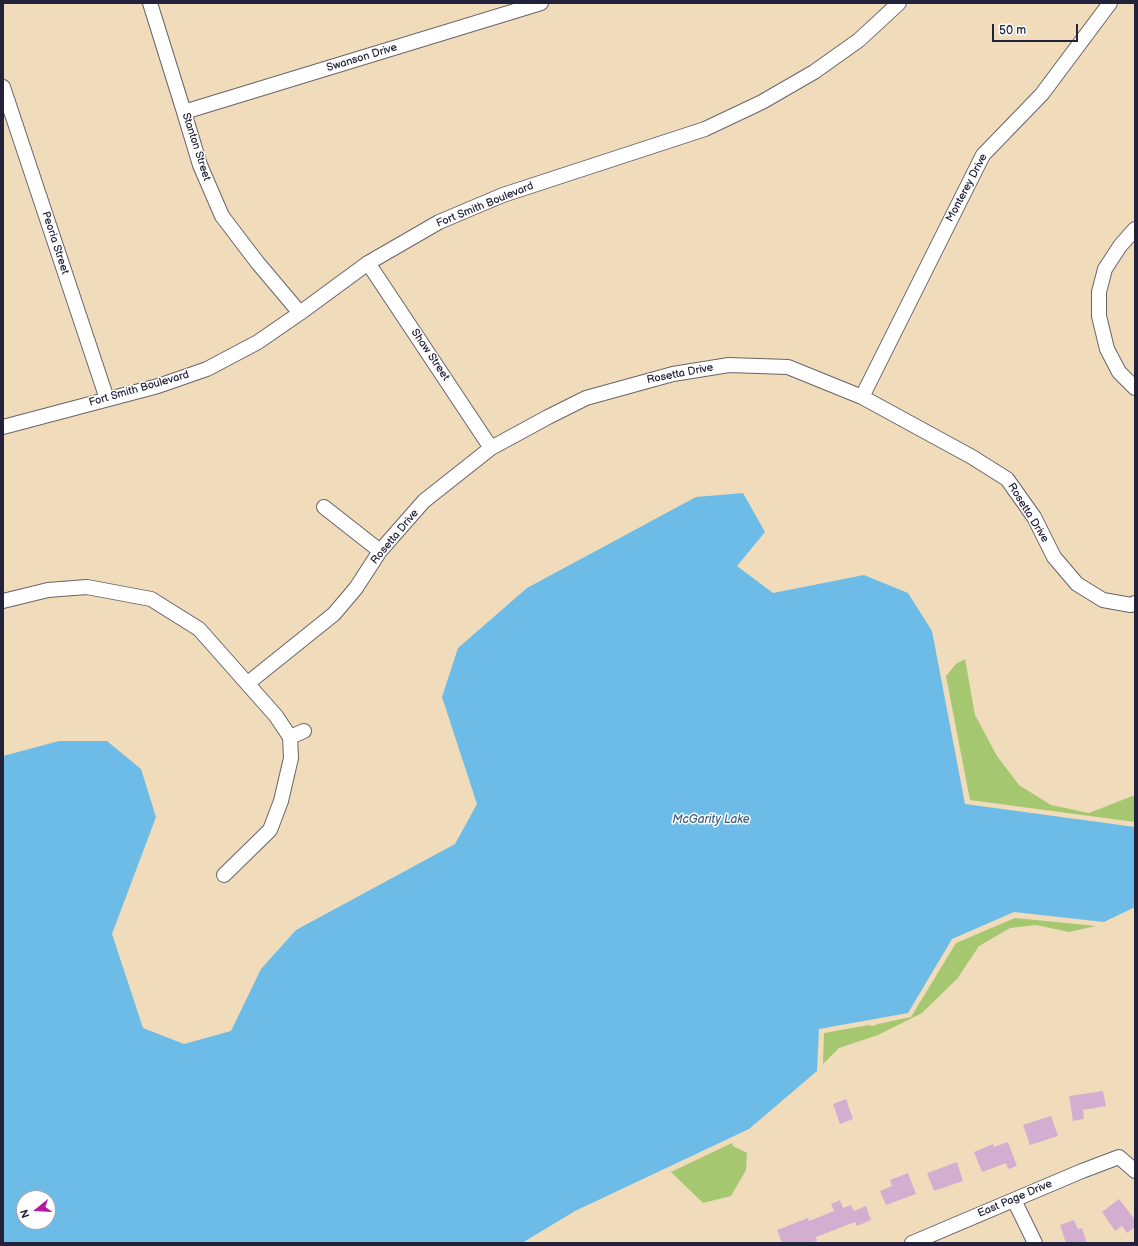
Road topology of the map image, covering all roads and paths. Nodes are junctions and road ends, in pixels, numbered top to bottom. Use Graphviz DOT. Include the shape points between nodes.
graph roads {
  1 [pos="150,3"];
  2 [pos="540,3"];
  3 [pos="898,3"];
  4 [pos="1110,3"];
  5 [pos="3,87"];
  6 [pos="184,112"];
  7 [pos="1135,229"];
  8 [pos="368,263"];
  9 [pos="300,313"];
  10 [pos="1135,388"];
  11 [pos="862,397"];
  12 [pos="107,399"];
  13 [pos="3,427"];
  14 [pos="491,448"];
  15 [pos="324,507"];
  16 [pos="380,551"];
  17 [pos="3,601"];
  18 [pos="1135,604"];
  19 [pos="248,683"];
  20 [pos="304,731"];
  21 [pos="290,737"];
  22 [pos="224,875"];
  23 [pos="1135,1171"];
  24 [pos="1014,1200"];
  25 [pos="912,1243"];
  26 [pos="1035,1243"];
  1 -- 6 [label="street, Stanton Street"];
  2 -- 6 [label="street, Swanson Drive"];
  3 -- 8 [label="street, Fort Smith Boulevard" via="859,40 814,72 762,102 705,129 503,195 439,222"];
  4 -- 11 [label="street, Monterey Drive" via="1042,94 983,155"];
  5 -- 12 [label="street, Peoria Street"];
  6 -- 9 [label="street, Stanton Street" via="200,165 222,216"];
  7 -- 10 [label="street" via="1105,268 1099,292 1099,316 1107,349 1119,372"];
  8 -- 9 [label="street, Fort Smith Boulevard"];
  8 -- 14 [label="street, Shaw Street"];
  9 -- 12 [label="street, Fort Smith Boulevard" via="258,342 207,369 158,386"];
  11 -- 14 [label="street, Rosetta Drive" via="788,367 729,365 673,374 586,398"];
  11 -- 18 [label="street, Rosetta Drive" via="1007,479 1034,517 1054,557 1077,584 1103,600"];
  12 -- 13 [label="street, Fort Smith Boulevard"];
  14 -- 16 [label="street, Rosetta Drive" via="424,501"];
  15 -- 16 [label="street"];
  16 -- 19 [label="street, Rosetta Drive" via="356,588 334,614"];
  17 -- 19 [label="street" via="48,590 87,586 151,599 199,629"];
  19 -- 21 [label="street"];
  20 -- 21 [label="street"];
  21 -- 22 [label="street" via="291,758 281,801 270,830"];
  23 -- 24 [label="street, East Page Drive" via="1119,1157"];
  24 -- 25 [label="street, East Page Drive"];
  24 -- 26 [label="street"];
}
